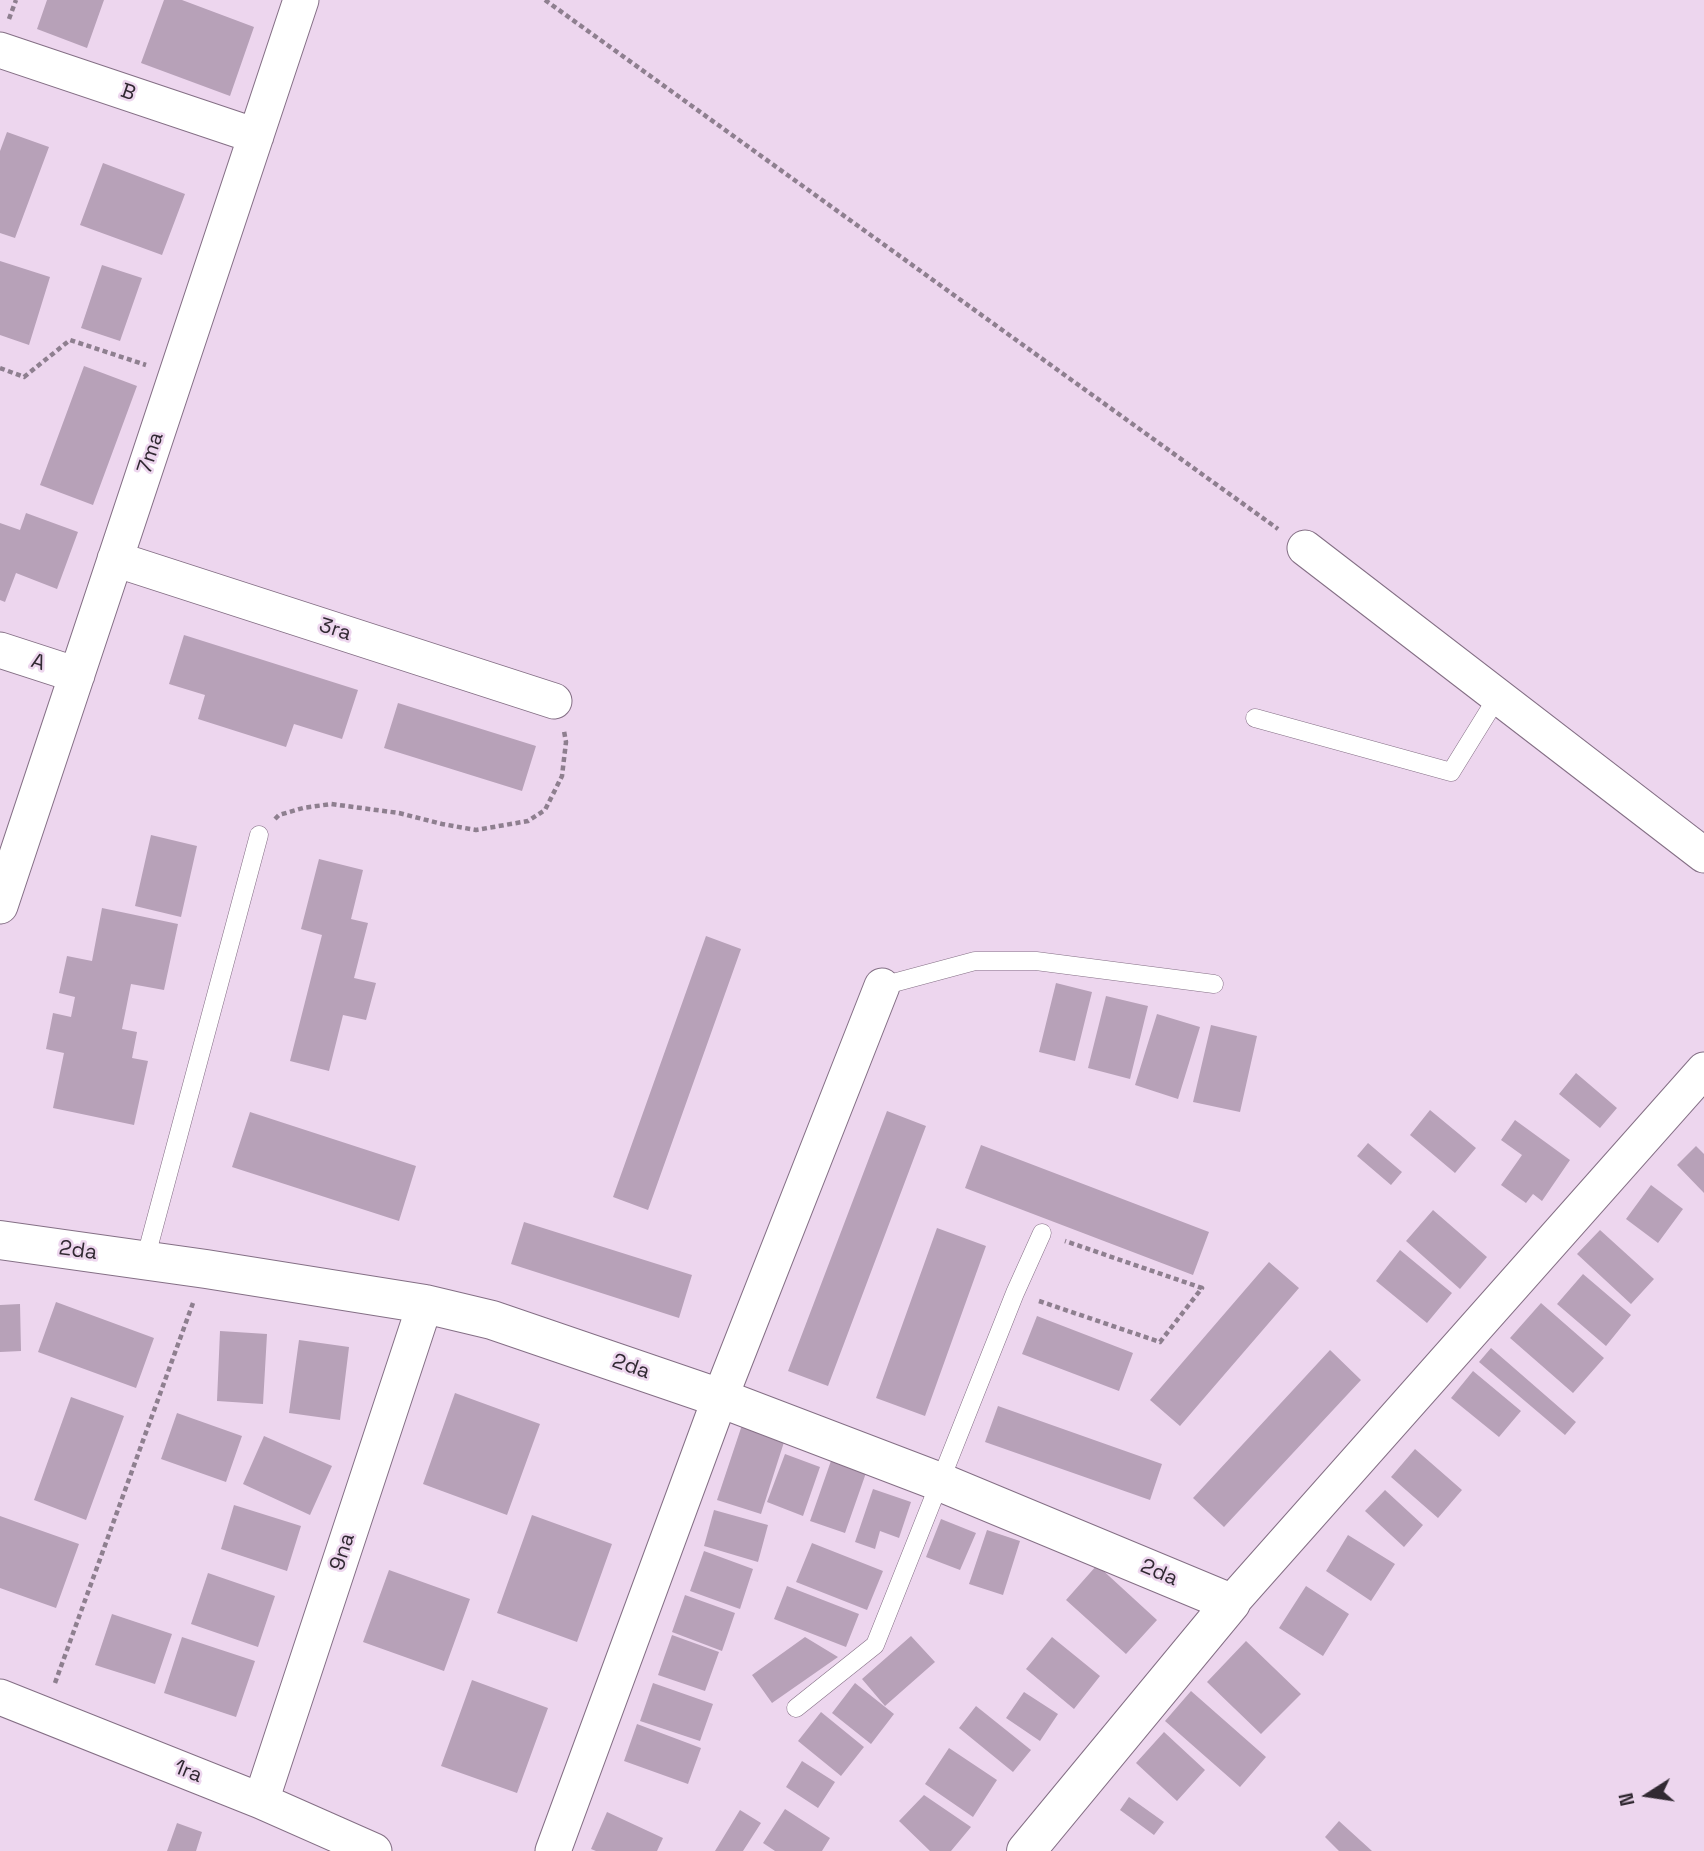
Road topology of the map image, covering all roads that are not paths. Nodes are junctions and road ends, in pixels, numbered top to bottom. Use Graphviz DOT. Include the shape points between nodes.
graph roads {
  1 [pos="302,0"];
  2 [pos="0,50"];
  3 [pos="256,136"];
  4 [pos="1305,548"];
  5 [pos="115,559"];
  6 [pos="0,650"];
  7 [pos="77,675"];
  8 [pos="1498,696"];
  9 [pos="554,701"];
  10 [pos="1255,718"];
  11 [pos="259,835"];
  12 [pos="1704,855"];
  13 [pos="0,906"];
  14 [pos="1214,985"];
  15 [pos="881,986"];
  16 [pos="1704,1070"];
  17 [pos="1042,1233"];
  18 [pos="0,1240"];
  19 [pos="145,1260"];
  20 [pos="425,1304"];
  21 [pos="720,1398"];
  22 [pos="940,1482"];
  23 [pos="1231,1604"];
  24 [pos="0,1697"];
  25 [pos="796,1708"];
  26 [pos="261,1801"];
  27 [pos="374,1851"];
  28 [pos="553,1851"];
  29 [pos="1026,1851"];
  1 -- 3 [label="street, 7ma"];
  2 -- 3 [label="street, B"];
  3 -- 5 [label="street, 7ma"];
  4 -- 8 [label="street"];
  5 -- 7 [label="street, 7ma"];
  5 -- 9 [label="street, 3ra"];
  6 -- 7 [label="street, A"];
  7 -- 13 [label="street, 7ma"];
  8 -- 10 [label="lane" via="1451,772"];
  8 -- 12 [label="street"];
  11 -- 19 [label="lane"];
  14 -- 15 [label="lane" via="1024,961 975,961"];
  15 -- 21 [label="street"];
  16 -- 23 [label="street"];
  17 -- 22 [label="lane"];
  18 -- 19 [label="street, 2da"];
  19 -- 20 [label="street, 2da"];
  20 -- 21 [label="street, 2da" via="492,1320"];
  20 -- 26 [label="street, 9na"];
  21 -- 22 [label="street, 2da"];
  21 -- 28 [label="street"];
  22 -- 23 [label="street, 2da"];
  22 -- 25 [label="lane" via="874,1645"];
  23 -- 29 [label="street"];
  24 -- 26 [label="street, 1ra"];
  26 -- 27 [label="street, 1ra"];
}
